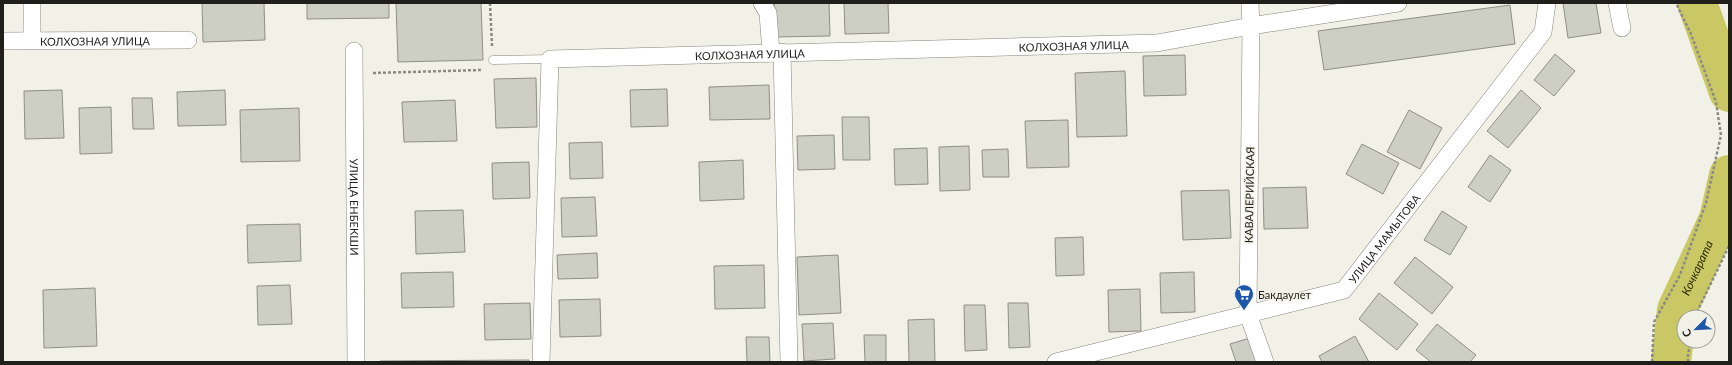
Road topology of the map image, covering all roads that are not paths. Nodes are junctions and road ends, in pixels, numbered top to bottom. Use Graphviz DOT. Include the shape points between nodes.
graph roads {
  1 [pos="32,3"];
  2 [pos="762,3"];
  3 [pos="1250,3"];
  4 [pos="1398,3"];
  5 [pos="1546,3"];
  6 [pos="1617,3"];
  7 [pos="1251,26"];
  8 [pos="1622,28"];
  9 [pos="32,40"];
  10 [pos="188,40"];
  11 [pos="3,41"];
  12 [pos="354,51"];
  13 [pos="776,53"];
  14 [pos="550,59"];
  15 [pos="493,60"];
  16 [pos="1248,314"];
  17 [pos="356,362"];
  18 [pos="542,362"];
  19 [pos="789,362"];
  20 [pos="1056,362"];
  21 [pos="1265,362"];
  1 -- 9 [label="street"];
  2 -- 13 [label="street" via="768,13"];
  3 -- 7 [label="street, КАВАЛЕРИЙСКАЯ"];
  4 -- 7 [label="street, КОЛХОЗНАЯ УЛИЦА"];
  5 -- 16 [label="street, УЛИЦА МАМЫТОВА" via="1543,32 1344,290"];
  6 -- 8 [label="street"];
  7 -- 13 [label="street, КОЛХОЗНАЯ УЛИЦА" via="1158,43"];
  7 -- 16 [label="street, КАВАЛЕРИЙСКАЯ"];
  9 -- 10 [label="street, КОЛХОЗНАЯ УЛИЦА"];
  9 -- 11 [label="street, КОЛХОЗНАЯ УЛИЦА"];
  12 -- 17 [label="street, УЛИЦА ЕНБЕКШИ"];
  13 -- 14 [label="street, КОЛХОЗНАЯ УЛИЦА"];
  13 -- 19 [label="street"];
  14 -- 15 [label="lane"];
  14 -- 18 [label="street"];
  16 -- 20 [label="street, УЛИЦА МАМЫТОВА"];
  16 -- 21 [label="street, КАВАЛЕРИЙСКАЯ"];
}
